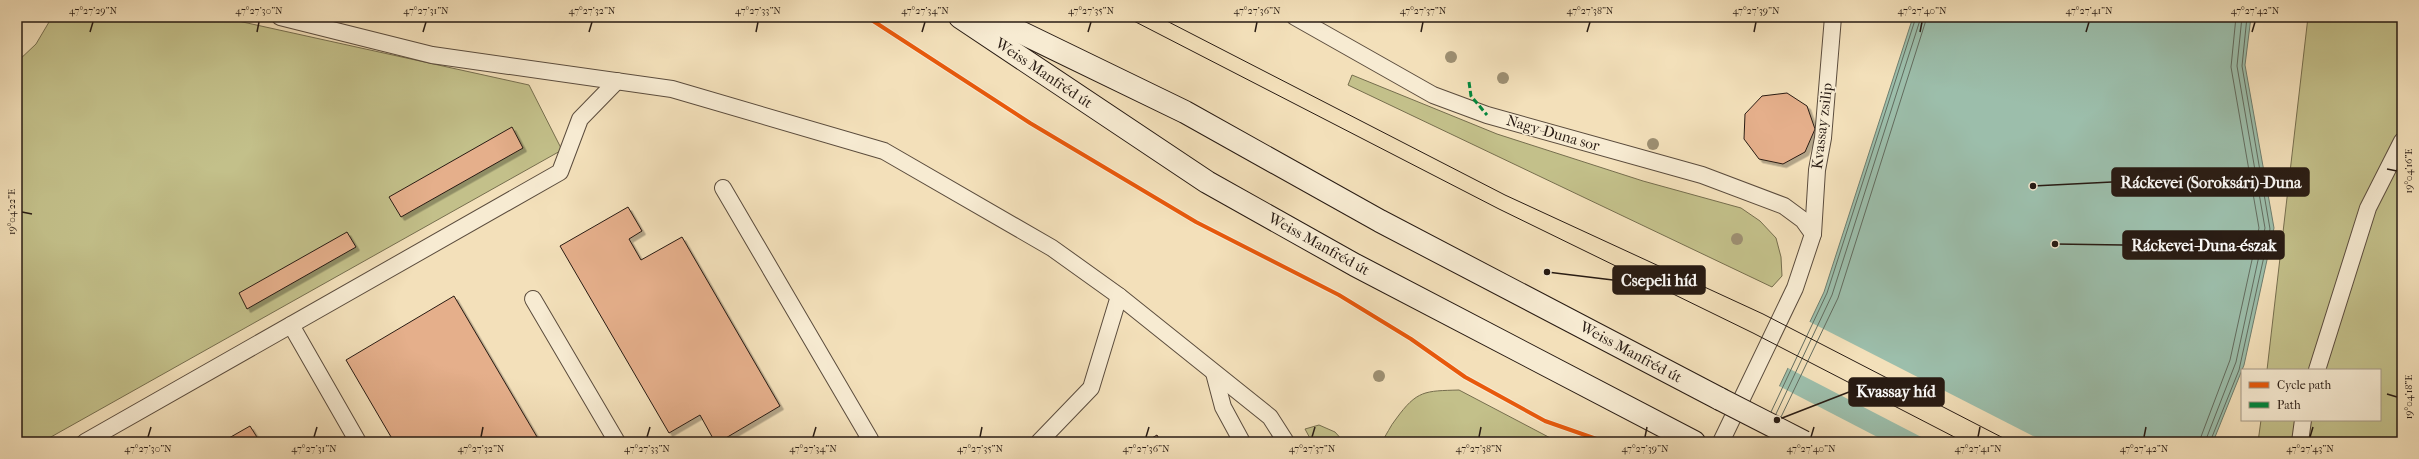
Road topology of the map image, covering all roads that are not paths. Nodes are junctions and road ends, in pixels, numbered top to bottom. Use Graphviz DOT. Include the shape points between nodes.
graph roads {
  1 [pos="280,17"];
  2 [pos="960,17"];
  3 [pos="989,17"];
  4 [pos="1295,17"];
  5 [pos="1833,17"];
  6 [pos="618,81"];
  7 [pos="2402,141"];
  8 [pos="723,188"];
  9 [pos="1813,234"];
  10 [pos="1119,296"];
  11 [pos="533,299"];
  12 [pos="291,325"];
  13 [pos="2317,369"];
  14 [pos="1214,373"];
  15 [pos="2303,421"];
  16 [pos="85,442"];
  17 [pos="358,442"];
  18 [pos="617,442"];
  19 [pos="865,442"];
  20 [pos="1039,442"];
  21 [pos="1242,442"];
  22 [pos="1286,442"];
  23 [pos="1694,442"];
  24 [pos="1722,442"];
  25 [pos="1804,442"];
  26 [pos="2300,442"];
  1 -- 6 [label="lane" via="432,55"];
  2 -- 23 [label="main road, Weiss Manfréd út" via="1207,182 1355,265"];
  3 -- 25 [label="main road, Weiss Manfréd út, bridge" via="1185,112 1380,221"];
  4 -- 9 [label="lane, Nagy-Duna sor" via="1433,95 1487,115 1702,175 1784,206 1803,220"];
  5 -- 9 [label="lane, Kvassay zsilip"];
  6 -- 10 [label="lane" via="672,89 884,151 1052,248"];
  6 -- 12 [label="lane" via="580,118 560,172"];
  7 -- 13 [label="lane" via="2368,208"];
  8 -- 19 [label="lane" via="870,439"];
  9 -- 24 [label="lane, Kvassay zsilip" via="1795,288"];
  10 -- 14 [label="lane"];
  10 -- 20 [label="lane" via="1091,388"];
  11 -- 18 [label="lane"];
  12 -- 16 [label="lane"];
  12 -- 17 [label="lane"];
  14 -- 21 [label="lane" via="1223,407"];
  14 -- 22 [label="lane" via="1270,417"];
  15 -- 26 [label="lane"];
}
